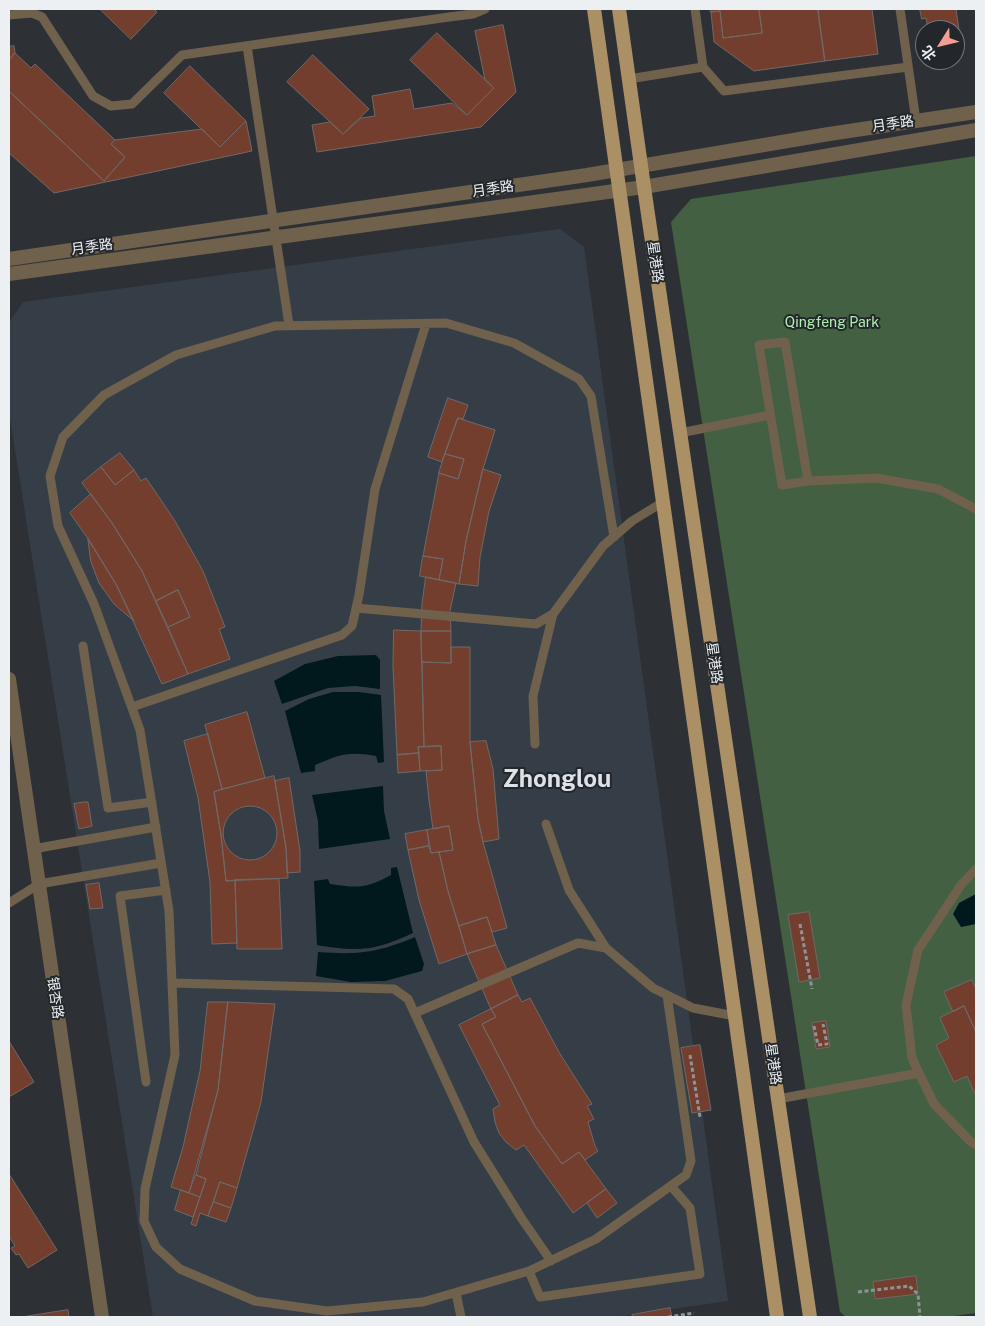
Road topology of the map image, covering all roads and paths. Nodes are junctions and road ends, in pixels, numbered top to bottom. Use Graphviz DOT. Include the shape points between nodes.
graph roads {
  1 [pos="486,9"];
  2 [pos="594,9"];
  3 [pos="619,9"];
  4 [pos="695,9"];
  5 [pos="900,9"];
  6 [pos="45,13"];
  7 [pos="9,15"];
  8 [pos="247,46"];
  9 [pos="703,67"];
  10 [pos="908,67"];
  11 [pos="629,79"];
  12 [pos="976,112"];
  13 [pos="916,121"];
  14 [pos="976,130"];
  15 [pos="641,167"];
  16 [pos="617,171"];
  17 [pos="644,187"];
  18 [pos="620,190"];
  19 [pos="273,220"];
  20 [pos="276,237"];
  21 [pos="9,258"];
  22 [pos="9,274"];
  23 [pos="426,324"];
  24 [pos="289,326"];
  25 [pos="770,414"];
  26 [pos="680,433"];
  27 [pos="808,481"];
  28 [pos="663,502"];
  29 [pos="976,509"];
  30 [pos="614,537"];
  31 [pos="356,608"];
  32 [pos="553,614"];
  33 [pos="83,646"];
  34 [pos="9,679"];
  35 [pos="132,707"];
  36 [pos="535,744"];
  37 [pos="152,802"];
  38 [pos="546,824"];
  39 [pos="156,827"];
  40 [pos="34,849"];
  41 [pos="161,863"];
  42 [pos="976,869"];
  43 [pos="38,884"];
  44 [pos="166,890"];
  45 [pos="9,903"];
  46 [pos="800,924"];
  47 [pos="606,948"];
  48 [pos="172,983"];
  49 [pos="812,989"];
  50 [pos="667,995"];
  51 [pos="415,1013"];
  52 [pos="735,1016"];
  53 [pos="823,1024"];
  54 [pos="814,1026"];
  55 [pos="690,1056"];
  56 [pos="919,1073"];
  57 [pos="146,1082"];
  58 [pos="778,1099"];
  59 [pos="700,1117"];
  60 [pos="976,1145"];
  61 [pos="672,1186"];
  62 [pos="551,1260"];
  63 [pos="529,1271"];
  64 [pos="858,1292"];
  65 [pos="456,1293"];
  66 [pos="694,1313"];
  67 [pos="102,1317"];
  68 [pos="461,1317"];
  69 [pos="668,1317"];
  70 [pos="777,1317"];
  71 [pos="810,1317"];
  72 [pos="920,1317"];
  1 -- 8 [label="lane" via="474,14"];
  2 -- 16 [label="main road, 星港路"];
  3 -- 11 [label="main road, 星港路"];
  4 -- 9 [label="lane"];
  5 -- 10 [label="lane"];
  6 -- 7 [label="lane"];
  6 -- 8 [label="lane" via="93,96 111,106 132,104 182,55"];
  8 -- 19 [label="lane"];
  9 -- 10 [label="lane" via="724,91"];
  9 -- 11 [label="lane"];
  10 -- 13 [label="lane"];
  11 -- 15 [label="main road, 星港路"];
  12 -- 13 [label="street, 月季路"];
  13 -- 15 [label="street, 月季路"];
  14 -- 17 [label="street, 月季路"];
  15 -- 16 [label="street, 月季路"];
  15 -- 17 [label="main road, 星港路"];
  16 -- 18 [label="main road, 星港路"];
  16 -- 19 [label="street, 月季路"];
  17 -- 18 [label="street, 月季路"];
  17 -- 26 [label="main road, 星港路"];
  18 -- 20 [label="street, 月季路"];
  18 -- 28 [label="main road, 星港路"];
  19 -- 20 [label="lane"];
  19 -- 21 [label="street, 月季路"];
  20 -- 22 [label="street, 月季路"];
  20 -- 24 [label="lane"];
  23 -- 24 [label="lane"];
  23 -- 30 [label="lane" via="446,324 514,343 578,379 591,396"];
  23 -- 31 [label="lane" via="376,489"];
  24 -- 35 [label="lane" via="276,326 176,354 104,395 63,437 50,476 58,526 94,604"];
  25 -- 26 [label="lane"];
  25 -- 27 [label="lane" via="782,485"];
  25 -- 27 [label="lane" via="759,345 785,342"];
  26 -- 58 [label="main road, 星港路"];
  27 -- 29 [label="lane" via="876,478 938,489"];
  28 -- 30 [label="lane" via="632,521"];
  28 -- 52 [label="main road, 星港路"];
  30 -- 32 [label="lane" via="603,546"];
  31 -- 32 [label="lane" via="536,624"];
  31 -- 35 [label="lane" via="352,626 342,635"];
  32 -- 36 [label="lane" via="534,696"];
  33 -- 37 [label="lane" via="108,808"];
  34 -- 40 [label="street, 银杏路"];
  35 -- 37 [label="lane" via="140,730"];
  37 -- 39 [label="lane"];
  38 -- 47 [label="lane" via="569,890"];
  39 -- 40 [label="lane"];
  39 -- 41 [label="lane"];
  40 -- 43 [label="street, 银杏路"];
  41 -- 43 [label="lane"];
  41 -- 44 [label="lane"];
  42 -- 56 [label="lane" via="961,885 918,950 906,1004 912,1058"];
  43 -- 45 [label="lane"];
  43 -- 67 [label="street, 银杏路"];
  44 -- 48 [label="lane"];
  44 -- 57 [label="lane" via="120,896"];
  46 -- 49 [label="path"];
  47 -- 50 [label="lane" via="653,988"];
  47 -- 51 [label="lane" via="578,943"];
  48 -- 51 [label="lane" via="394,989 408,999"];
  48 -- 65 [label="lane" via="175,1055 145,1189 144,1221 156,1247 180,1269 255,1301 327,1311 423,1302"];
  50 -- 52 [label="lane" via="693,1008"];
  50 -- 61 [label="lane" via="690,1161 686,1175"];
  51 -- 62 [label="lane" via="474,1142"];
  52 -- 70 [label="main road, 星港路"];
  53 -- 54 [label="path" via="827,1044 818,1046"];
  55 -- 59 [label="path"];
  56 -- 58 [label="lane"];
  56 -- 60 [label="lane" via="934,1104"];
  58 -- 71 [label="main road, 星港路"];
  61 -- 62 [label="lane" via="596,1238"];
  61 -- 63 [label="lane" via="690,1208 700,1274 540,1297"];
  62 -- 63 [label="lane"];
  63 -- 65 [label="lane"];
  64 -- 72 [label="path" via="909,1286 918,1294"];
  65 -- 68 [label="lane"];
  66 -- 69 [label="path"];
}
